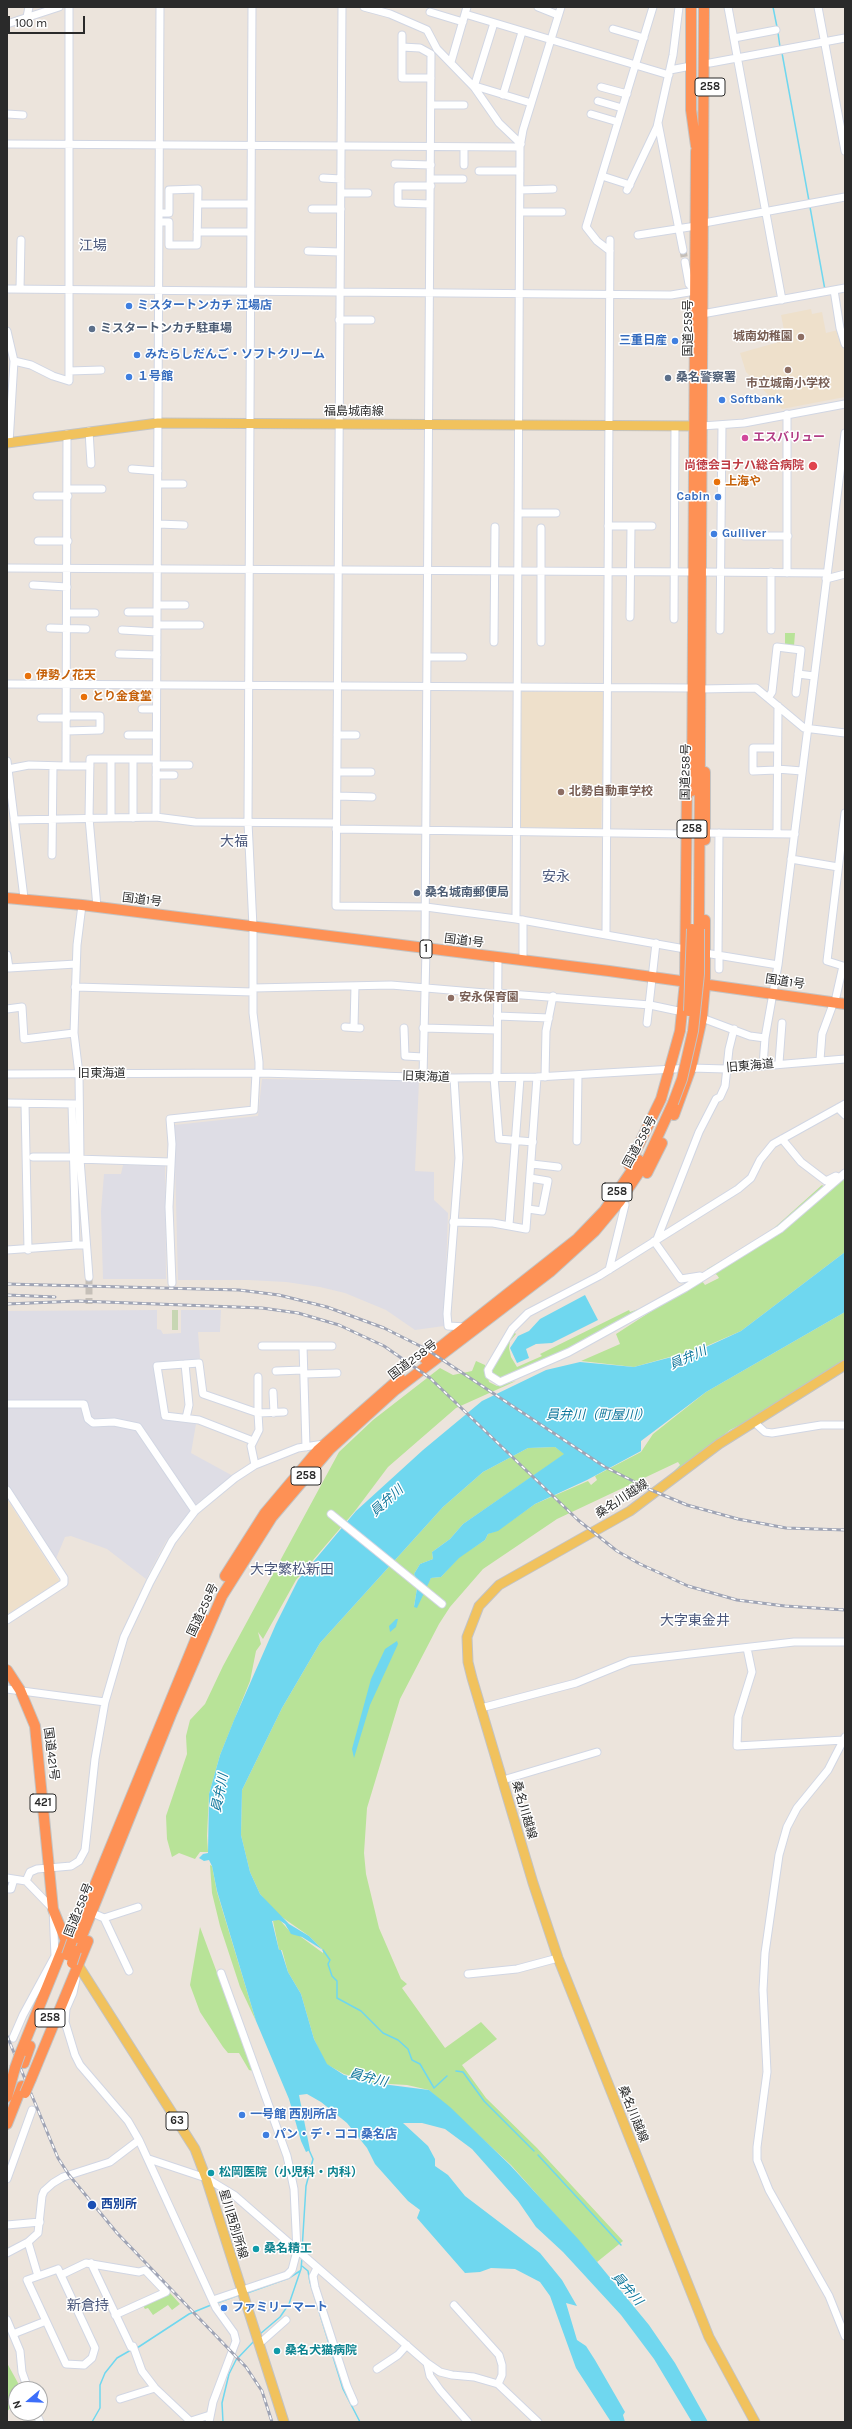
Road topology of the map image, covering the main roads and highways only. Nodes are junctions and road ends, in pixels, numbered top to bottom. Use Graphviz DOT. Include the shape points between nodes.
graph roads {
  1 [pos="691,7"];
  2 [pos="698,7"];
  3 [pos="704,7"];
  4 [pos="710,7"];
  5 [pos="696,146"];
  6 [pos="704,166"];
  7 [pos="700,224"];
  8 [pos="698,426"];
  9 [pos="8,443"];
  10 [pos="697,688"];
  11 [pos="691,729"];
  12 [pos="699,753"];
  13 [pos="7,898"];
  14 [pos="695,929"];
  15 [pos="685,982"];
  16 [pos="705,985"];
  17 [pos="845,1004"];
  18 [pos="670,1102"];
  19 [pos="545,1267"];
  20 [pos="518,1297"];
  21 [pos="845,1364"];
  22 [pos="327,1446"];
  23 [pos="7,1670"];
  24 [pos="145,1782"];
  25 [pos="72,1953"];
  26 [pos="23,2069"];
  27 [pos="7,2097"];
  28 [pos="7,2102"];
  29 [pos="7,2124"];
  30 [pos="284,2422"];
  31 [pos="755,2422"];
  1 -- 5 [label="highway, 258" via="691,110"];
  2 -- 5 [label="highway, 国道258号 / 258"];
  3 -- 6 [label="highway, 国道258号 / 258"];
  4 -- 6 [label="highway, 258" via="710,93"];
  5 -- 7 [label="highway, 国道258号 / 258"];
  6 -- 7 [label="highway, 国道258号 / 258"];
  7 -- 8 [label="highway, 国道258号 / 258" via="702,314"];
  7 -- 8 [label="highway, 国道258号 / 258" via="695,291"];
  8 -- 9 [label="main road, 福島城南線" via="158,423"];
  8 -- 10 [label="highway, 国道258号 / 258"];
  10 -- 11 [label="highway, 国道258号 / 258"];
  10 -- 12 [label="highway, 国道258号 / 258"];
  11 -- 14 [label="highway, 国道258号 / 258"];
  11 -- 15 [label="highway" via="687,751"];
  12 -- 14 [label="highway, 国道258号 / 258"];
  12 -- 16 [label="highway" via="705,770"];
  13 -- 15 [label="highway, 国道1号 / 1" via="82,905"];
  14 -- 18 [label="highway, 国道258号 / 258, bridge" via="699,974 693,1031 682,1079"];
  15 -- 16 [label="highway, 国道1号 / 1"];
  15 -- 19 [label="highway" via="683,1012 671,1069 650,1126 624,1173"];
  16 -- 17 [label="highway, 国道1号 / 1" via="774,992"];
  16 -- 20 [label="highway" via="702,1018 691,1068 682,1098 655,1160 625,1204 590,1245 538,1288"];
  18 -- 19 [label="highway, 国道258号 / 258" via="641,1157 604,1211"];
  18 -- 20 [label="highway, 国道258号 / 258" via="646,1162 620,1201 583,1242"];
  19 -- 22 [label="highway, 国道258号 / 258" via="389,1386"];
  20 -- 22 [label="highway, 国道258号 / 258" via="394,1391"];
  21 -- 31 [label="main road, 桑名川越線" via="699,1458 630,1511 514,1576 488,1594 473,1617 467,1647 468,1662 502,1780 558,1958 709,2337"];
  22 -- 24 [label="highway, 国道258号 / 258" via="272,1517 222,1596"];
  22 -- 25 [label="highway, 国道258号 / 258" via="266,1512 234,1560 216,1593 190,1650"];
  23 -- 25 [label="highway, 国道421号 / 421" via="30,1711 38,1741 53,1910"];
  24 -- 25 [label="highway, 国道258号 / 258"];
  24 -- 25 [label="highway" via="143,1804 101,1917"];
  25 -- 26 [label="highway, 国道258号 / 258"];
  25 -- 26 [label="highway"];
  25 -- 30 [label="main road, 星川西別所線 / 63" via="191,2144 206,2178"];
  26 -- 27 [label="highway"];
  26 -- 28 [label="highway, 国道258号 / 258"];
  26 -- 29 [label="highway, 国道258号 / 258" via="24,2090"];
}
